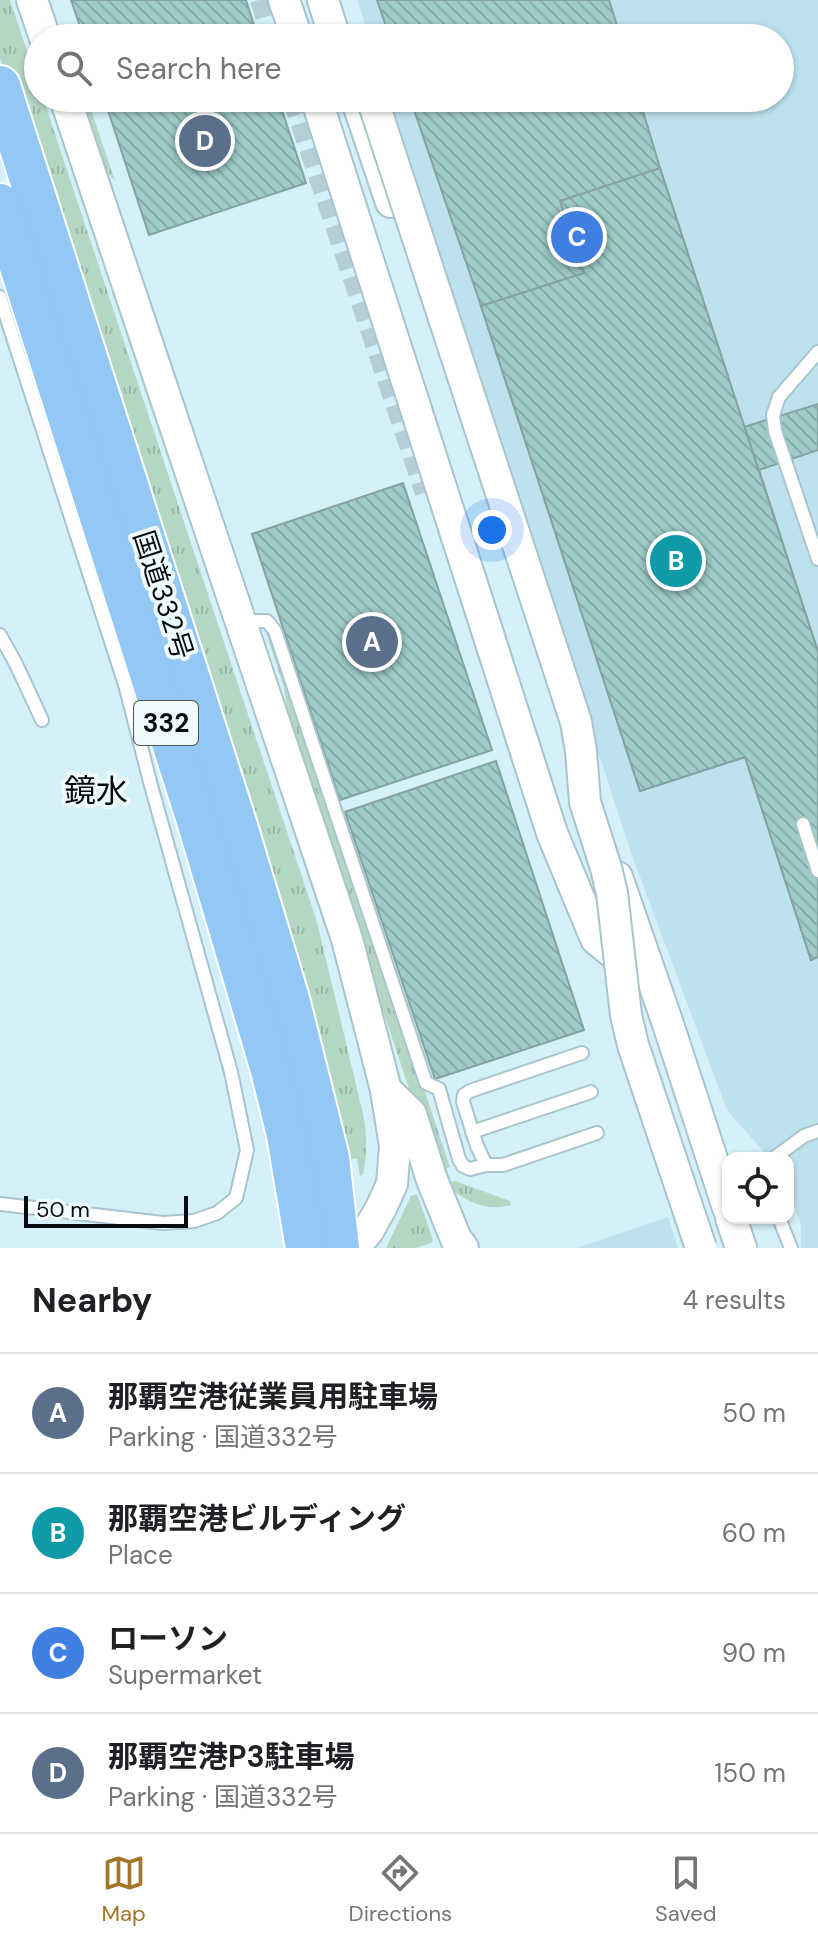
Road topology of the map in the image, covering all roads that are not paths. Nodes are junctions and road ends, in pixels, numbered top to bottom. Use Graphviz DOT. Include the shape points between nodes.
graph roads {
  1 [pos="32,0"];
  2 [pos="284,0"];
  3 [pos="323,0"];
  4 [pos="340,0"];
  5 [pos="40,24"];
  6 [pos="292,24"];
  7 [pos="331,24"];
  8 [pos="348,24"];
  9 [pos="0,86"];
  10 [pos="70,112"];
  11 [pos="320,112"];
  12 [pos="361,112"];
  13 [pos="377,112"];
  14 [pos="0,204"];
  15 [pos="0,297"];
  16 [pos="818,352"];
  17 [pos="818,559"];
  18 [pos="241,621"];
  19 [pos="0,635"];
  20 [pos="42,720"];
  21 [pos="803,824"];
  22 [pos="818,871"];
  23 [pos="654,987"];
  24 [pos="582,1053"];
  25 [pos="386,1090"];
  26 [pos="591,1092"];
  27 [pos="818,1131"];
  28 [pos="472,1132"];
  29 [pos="597,1133"];
  30 [pos="782,1152"];
  31 [pos="719,1156"];
  32 [pos="486,1165"];
  33 [pos="0,1204"];
  34 [pos="733,1224"];
  35 [pos="781,1224"];
  36 [pos="306,1248"];
  37 [pos="339,1248"];
  38 [pos="354,1248"];
  39 [pos="463,1248"];
  40 [pos="701,1248"];
  41 [pos="741,1248"];
  42 [pos="791,1248"];
  1 -- 5 [label="street"];
  2 -- 6 [label="street"];
  3 -- 7 [label="street"];
  4 -- 8 [label="street"];
  9 -- 37 [label="highway, 国道332号 / 332" via="289,999 329,1158"];
  10 -- 18 [label="street"];
  11 -- 23 [label="street" via="552,833 596,939"];
  12 -- 23 [label="street"];
  13 -- 40 [label="street, bridge" via="576,722 585,802 612,893 633,1045"];
  14 -- 36 [label="highway, 国道332号 / 332" via="271,1070"];
  15 -- 33 [label="lane" via="126,688 231,1072 247,1150 236,1198 217,1213 194,1221 163,1223"];
  16 -- 17 [label="lane" via="779,397 773,415"];
  18 -- 25 [label="street" via="347,939"];
  18 -- 32 [label="lane" via="267,621 275,631 426,1083 439,1089 463,1166"];
  19 -- 20 [label="lane"];
  21 -- 22 [label="lane"];
  23 -- 31 [label="street"];
  24 -- 28 [label="lane" via="464,1095"];
  25 -- 38 [label="street" via="395,1146 392,1184"];
  25 -- 39 [label="street" via="411,1114 432,1180"];
  26 -- 28 [label="lane"];
  27 -- 30 [label="lane"];
  28 -- 32 [label="lane"];
  29 -- 32 [label="lane" via="503,1165"];
  34 -- 41 [label="street"];
  35 -- 42 [label="lane"];
}
